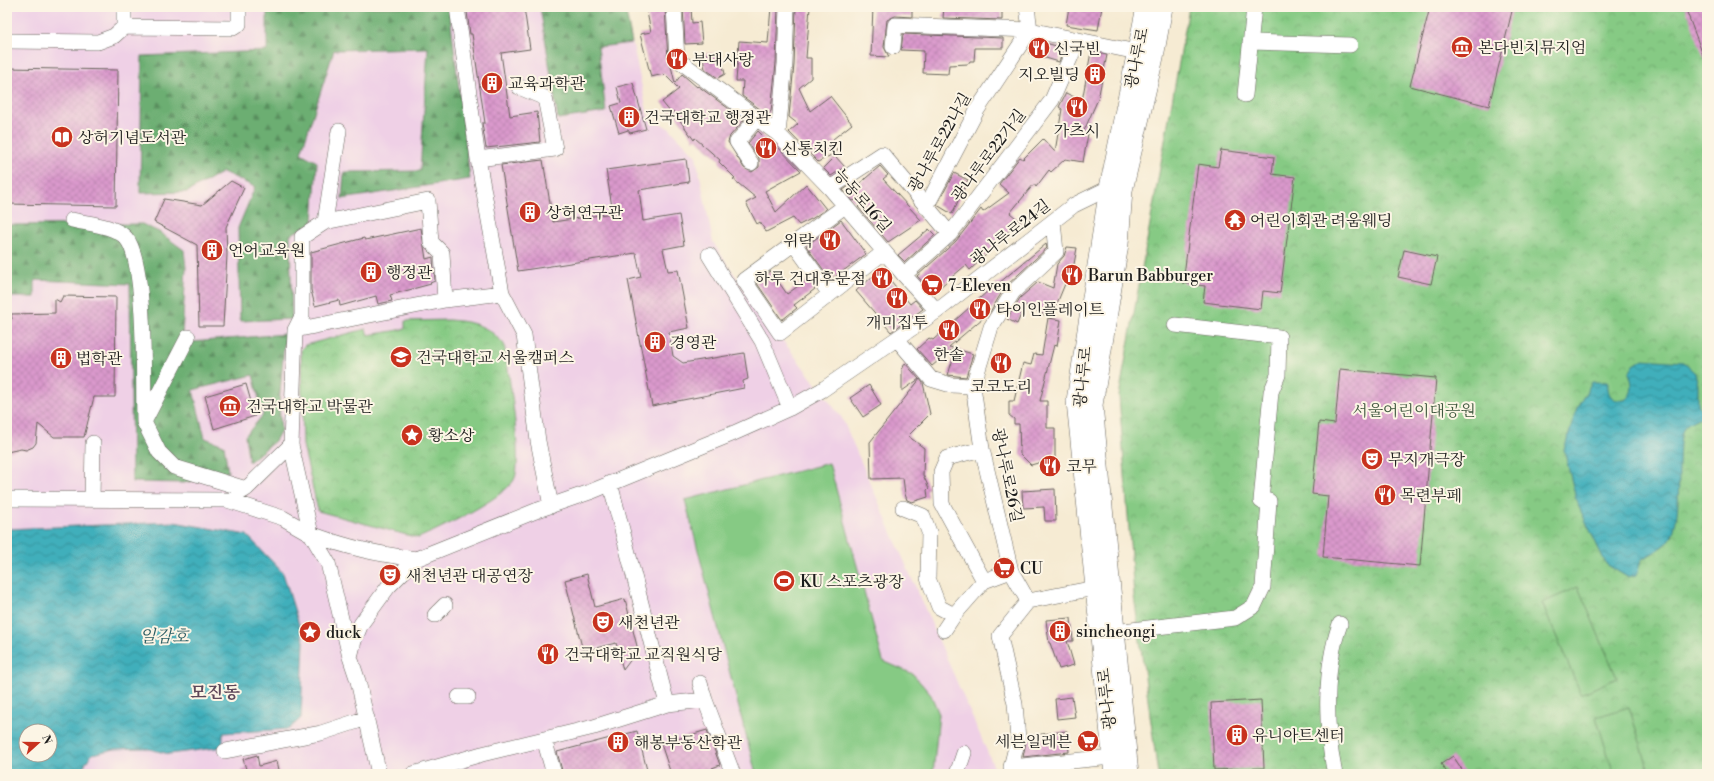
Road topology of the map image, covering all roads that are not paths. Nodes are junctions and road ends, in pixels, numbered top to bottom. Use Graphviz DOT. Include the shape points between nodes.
graph roads {
  1 [pos="124,7"];
  2 [pos="239,7"];
  3 [pos="457,7"];
  4 [pos="674,7"];
  5 [pos="787,7"];
  6 [pos="1027,7"];
  7 [pos="1146,7"];
  8 [pos="1163,7"];
  9 [pos="1254,7"];
  10 [pos="124,27"];
  11 [pos="1030,30"];
  12 [pos="1078,40"];
  13 [pos="7,41"];
  14 [pos="1250,42"];
  15 [pos="1350,45"];
  16 [pos="893,47"];
  17 [pos="1137,52"];
  18 [pos="520,87"];
  19 [pos="1245,95"];
  20 [pos="758,118"];
  21 [pos="339,131"];
  22 [pos="778,134"];
  23 [pos="478,159"];
  24 [pos="751,163"];
  25 [pos="830,188"];
  26 [pos="1116,189"];
  27 [pos="845,206"];
  28 [pos="926,206"];
  29 [pos="72,220"];
  30 [pos="1053,221"];
  31 [pos="325,222"];
  32 [pos="950,234"];
  33 [pos="794,244"];
  34 [pos="884,252"];
  35 [pos="709,255"];
  36 [pos="904,275"];
  37 [pos="502,292"];
  38 [pos="830,294"];
  39 [pos="445,300"];
  40 [pos="937,311"];
  41 [pos="302,316"];
  42 [pos="317,325"];
  43 [pos="1174,325"];
  44 [pos="294,330"];
  45 [pos="188,337"];
  46 [pos="897,339"];
  47 [pos="973,386"];
  48 [pos="790,408"];
  49 [pos="144,422"];
  50 [pos="93,443"];
  51 [pos="291,445"];
  52 [pos="982,449"];
  53 [pos="610,483"];
  54 [pos="246,489"];
  55 [pos="7,499"];
  56 [pos="92,500"];
  57 [pos="227,500"];
  58 [pos="942,504"];
  59 [pos="551,506"];
  60 [pos="903,508"];
  61 [pos="923,516"];
  62 [pos="311,534"];
  63 [pos="416,559"];
  64 [pos="1011,571"];
  65 [pos="984,581"];
  66 [pos="1095,588"];
  67 [pos="1028,601"];
  68 [pos="954,615"];
  69 [pos="1340,624"];
  70 [pos="944,630"];
  71 [pos="1107,633"];
  72 [pos="350,657"];
  73 [pos="700,683"];
  74 [pos="705,700"];
  75 [pos="667,704"];
  76 [pos="366,718"];
  77 [pos="544,739"];
  78 [pos="225,751"];
  79 [pos="964,753"];
  80 [pos="1113,766"];
  81 [pos="728,773"];
  82 [pos="379,774"];
  83 [pos="413,774"];
  84 [pos="554,774"];
  85 [pos="957,774"];
  86 [pos="1129,774"];
  87 [pos="1335,774"];
  1 -- 10 [label="street"];
  2 -- 10 [label="street" via="239,24 233,28"];
  3 -- 23 [label="street"];
  4 -- 20 [label="street, 능동로16길" via="677,59"];
  5 -- 22 [label="street" via="785,64"];
  6 -- 11 [label="street"];
  7 -- 17 [label="main road, 광나루로"];
  8 -- 26 [label="main road, 광나루로" via="1154,57"];
  9 -- 14 [label="street"];
  10 -- 13 [label="street" via="114,36 98,42"];
  11 -- 12 [label="street"];
  11 -- 16 [label="street" via="895,25"];
  11 -- 28 [label="street, 광나루로22나길" via="977,110"];
  12 -- 17 [label="street"];
  12 -- 32 [label="street, 광나루로22가길" via="1052,100"];
  14 -- 15 [label="street"];
  14 -- 19 [label="street"];
  17 -- 26 [label="main road, 광나루로"];
  18 -- 23 [label="street" via="544,98 555,149"];
  20 -- 22 [label="street, 능동로16길"];
  20 -- 24 [label="street" via="737,142"];
  21 -- 31 [label="street"];
  22 -- 25 [label="street, 능동로16길"];
  23 -- 37 [label="street"];
  25 -- 27 [label="street, 능동로16길"];
  25 -- 28 [label="street, 광나루로22나길" via="882,154"];
  26 -- 30 [label="street, 광나루로24길" via="1074,205"];
  26 -- 66 [label="main road, 광나루로" via="1076,401"];
  26 -- 71 [label="main road, 광나루로" via="1119,244 1094,405"];
  27 -- 33 [label="street"];
  27 -- 34 [label="street, 능동로16길"];
  28 -- 32 [label="street"];
  29 -- 49 [label="street" via="117,232 127,239 136,264 142,307"];
  30 -- 40 [label="street, 광나루로24길"];
  30 -- 47 [label="street" via="1056,252 1013,292 991,327"];
  31 -- 39 [label="street" via="428,201 431,242 442,253"];
  31 -- 41 [label="street" via="302,237"];
  32 -- 36 [label="street, 광나루로22가길"];
  33 -- 38 [label="street"];
  33 -- 38 [label="street" via="744,280 780,333"];
  34 -- 36 [label="street, 능동로16길"];
  34 -- 38 [label="street"];
  35 -- 48 [label="street" via="762,341"];
  36 -- 40 [label="street, 능동로16길"];
  37 -- 39 [label="street"];
  37 -- 59 [label="street" via="524,335 538,440"];
  39 -- 42 [label="street"];
  40 -- 46 [label="street, 광나루로24길"];
  41 -- 42 [label="street"];
  41 -- 44 [label="street"];
  42 -- 44 [label="street"];
  43 -- 71 [label="street" via="1279,337 1278,375 1271,392 1261,501 1269,501 1263,587 1254,606 1235,618"];
  44 -- 51 [label="street"];
  45 -- 49 [label="street"];
  46 -- 47 [label="street" via="931,379 951,385"];
  46 -- 48 [label="street, 광나루로24길" via="822,390"];
  47 -- 52 [label="street, 광나루로26길"];
  48 -- 53 [label="street, 광나루로24길"];
  49 -- 54 [label="street" via="159,452 174,467"];
  50 -- 56 [label="street" via="85,459"];
  51 -- 54 [label="street"];
  51 -- 62 [label="street"];
  52 -- 58 [label="street" via="947,458 941,472"];
  52 -- 64 [label="street, 광나루로26길"];
  53 -- 59 [label="street, 광나루로24길"];
  53 -- 75 [label="street"];
  54 -- 57 [label="street"];
  55 -- 56 [label="street"];
  56 -- 57 [label="street"];
  57 -- 62 [label="street" via="283,518"];
  58 -- 61 [label="street"];
  58 -- 65 [label="street"];
  59 -- 63 [label="street, 광나루로24길"];
  60 -- 61 [label="street"];
  61 -- 68 [label="street" via="929,532 928,578 939,607"];
  62 -- 63 [label="street" via="375,554"];
  62 -- 72 [label="street" via="328,563"];
  63 -- 72 [label="street" via="388,587 361,624"];
  64 -- 65 [label="street"];
  64 -- 67 [label="street, 광나루로26길"];
  65 -- 68 [label="street"];
  66 -- 67 [label="street"];
  66 -- 71 [label="main road, 광나루로"];
  67 -- 80 [label="street" via="1000,636 1015,704 1018,739 1011,767"];
  68 -- 70 [label="street"];
  69 -- 87 [label="street" via="1328,683 1330,753"];
  71 -- 80 [label="main road, 광나루로"];
  71 -- 86 [label="main road, 광나루로"];
  72 -- 76 [label="street"];
  73 -- 74 [label="street"];
  74 -- 75 [label="street"];
  74 -- 81 [label="street"];
  75 -- 77 [label="street" via="594,727"];
  76 -- 78 [label="street" via="321,733"];
  76 -- 82 [label="street"];
  77 -- 83 [label="street"];
  77 -- 84 [label="street"];
  79 -- 85 [label="street"];
}
